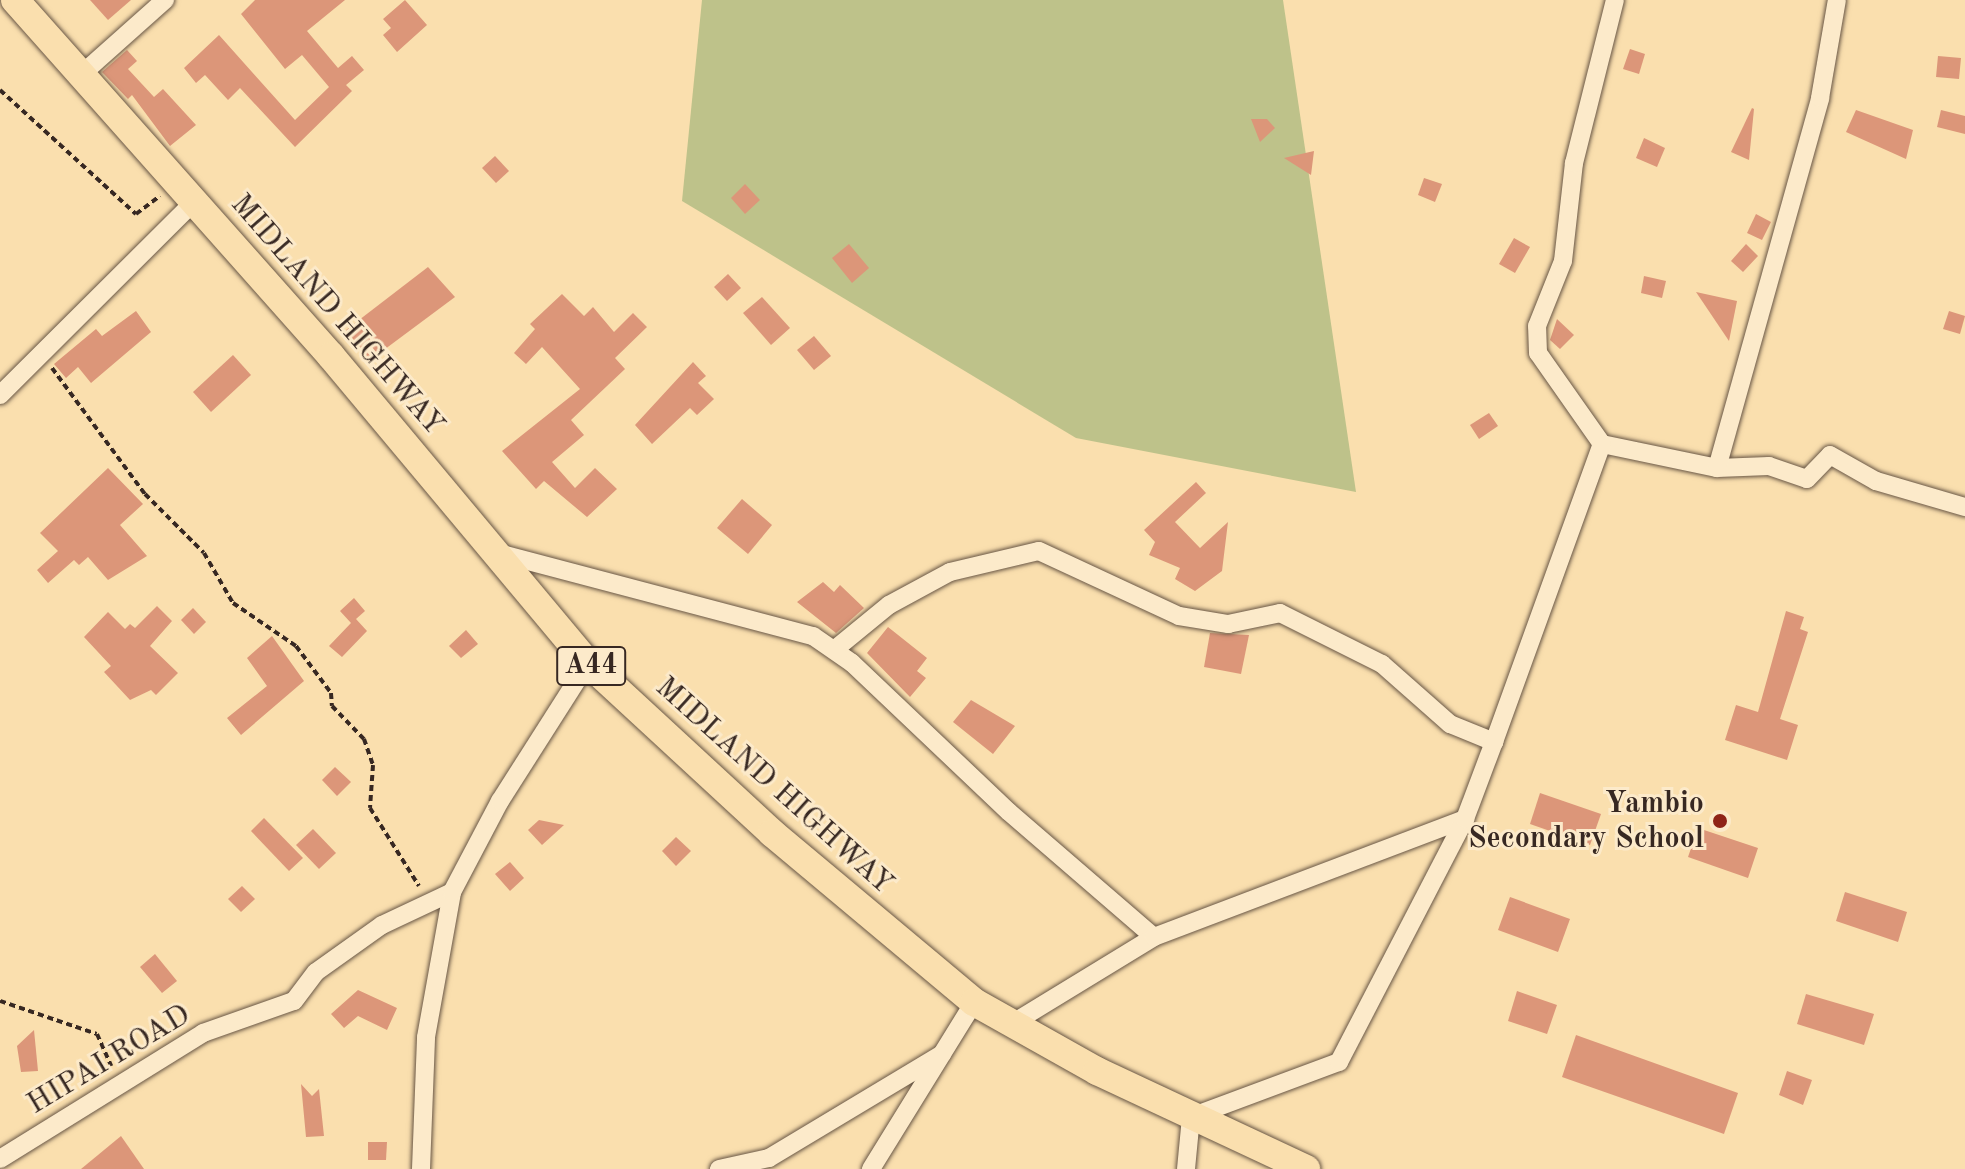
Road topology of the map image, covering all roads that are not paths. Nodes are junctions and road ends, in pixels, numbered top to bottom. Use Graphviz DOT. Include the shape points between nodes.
graph roads {
  1 [pos="15,0"];
  2 [pos="165,0"];
  3 [pos="1615,0"];
  4 [pos="1837,0"];
  5 [pos="83,73"];
  6 [pos="185,193"];
  7 [pos="0,395"];
  8 [pos="1602,444"];
  9 [pos="1717,468"];
  10 [pos="1965,507"];
  11 [pos="498,553"];
  12 [pos="834,650"];
  13 [pos="588,663"];
  14 [pos="1494,742"];
  15 [pos="1465,819"];
  16 [pos="452,892"];
  17 [pos="1154,937"];
  18 [pos="974,1002"];
  19 [pos="1013,1023"];
  20 [pos="942,1054"];
  21 [pos="1191,1117"];
  22 [pos="0,1159"];
  23 [pos="421,1169"];
  24 [pos="719,1169"];
  25 [pos="871,1169"];
  26 [pos="1186,1169"];
  27 [pos="1306,1169"];
  1 -- 5 [label="main road, MIDLAND HIGHWAY / A44"];
  2 -- 5 [label="street"];
  3 -- 8 [label="street" via="1574,163 1563,261 1537,326 1538,353"];
  4 -- 9 [label="street" via="1820,98"];
  5 -- 6 [label="main road, MIDLAND HIGHWAY / A44"];
  6 -- 7 [label="street" via="45,355"];
  6 -- 11 [label="main road, MIDLAND HIGHWAY / A44"];
  8 -- 9 [label="street"];
  8 -- 14 [label="street"];
  9 -- 10 [label="street" via="1769,466 1807,479 1830,455 1876,481"];
  11 -- 12 [label="street" via="813,636"];
  11 -- 13 [label="main road, MIDLAND HIGHWAY / A44"];
  12 -- 14 [label="street" via="889,605 950,572 1039,551 1179,616 1228,624 1280,613 1382,664 1450,724"];
  12 -- 17 [label="street"];
  13 -- 16 [label="street" via="500,801"];
  13 -- 18 [label="main road, MIDLAND HIGHWAY / A44" via="772,833"];
  14 -- 15 [label="street"];
  15 -- 17 [label="street"];
  15 -- 21 [label="street" via="1339,1062"];
  16 -- 22 [label="street, HIPAI ROAD" via="382,925 316,972 294,1001 203,1033"];
  16 -- 23 [label="street" via="426,1037"];
  17 -- 19 [label="street"];
  18 -- 19 [label="main road, MIDLAND HIGHWAY / A44"];
  18 -- 20 [label="street"];
  19 -- 21 [label="main road, MIDLAND HIGHWAY / A44"];
  20 -- 24 [label="street" via="769,1158"];
  20 -- 25 [label="street"];
  21 -- 26 [label="street"];
  21 -- 27 [label="main road, MIDLAND HIGHWAY / A44"];
}
